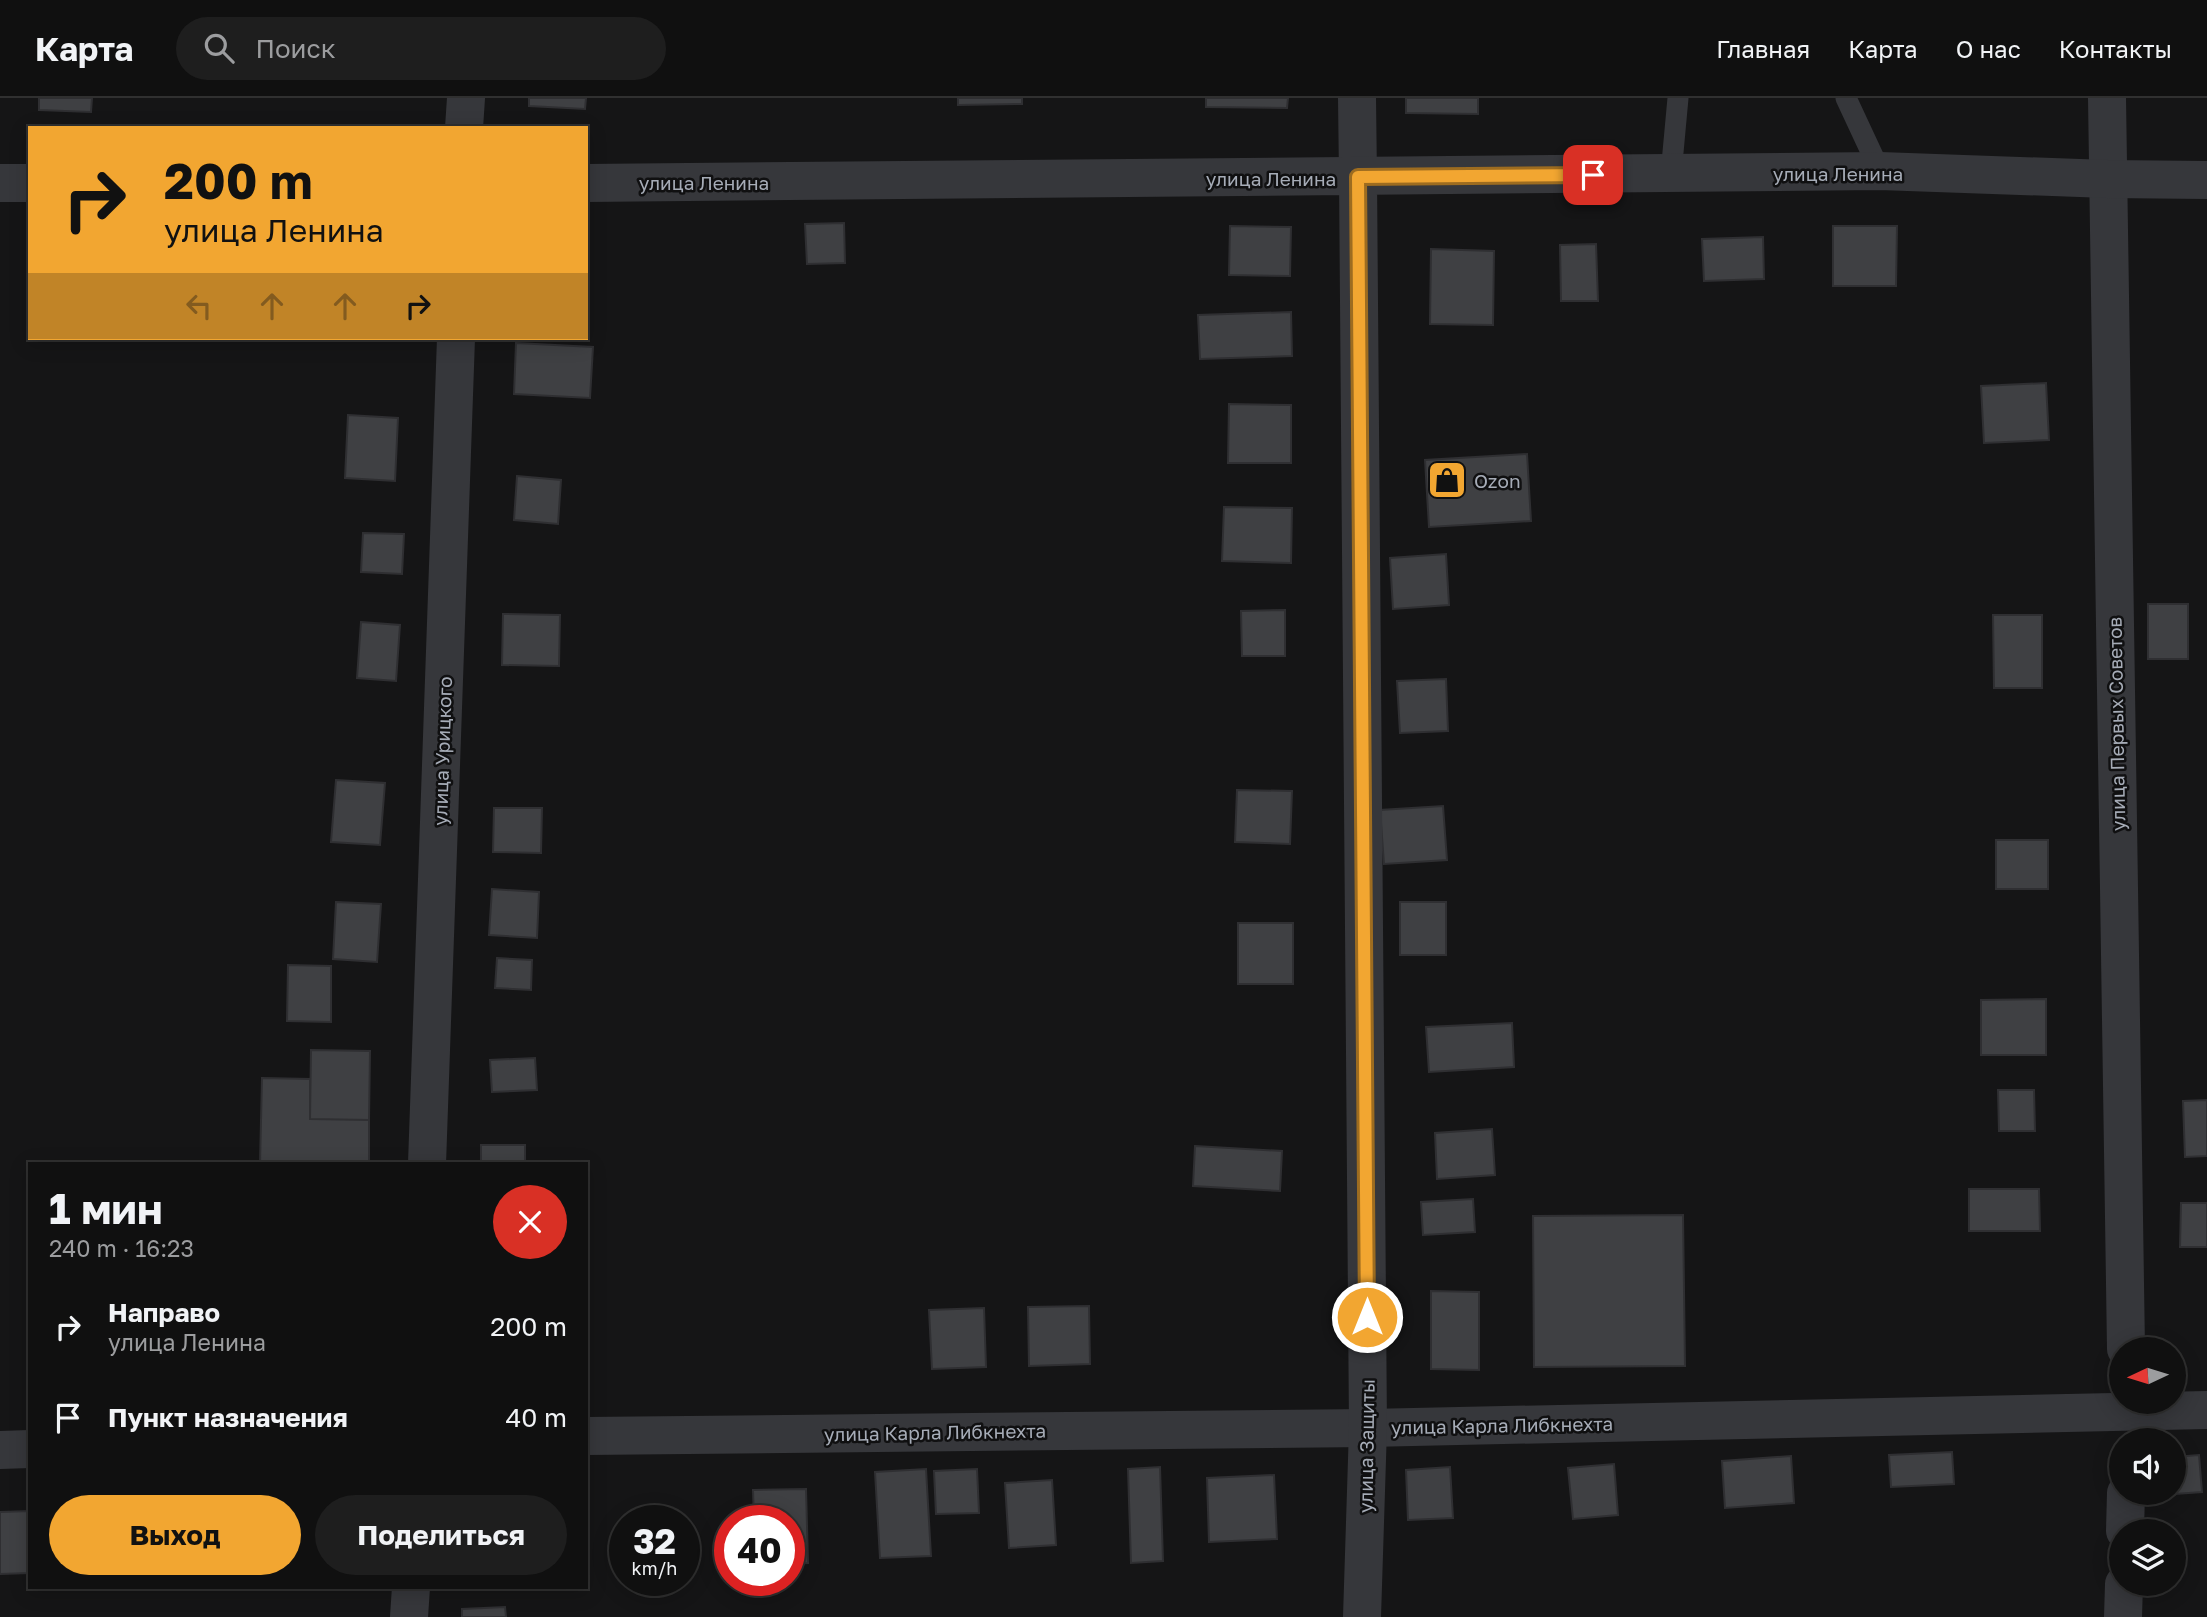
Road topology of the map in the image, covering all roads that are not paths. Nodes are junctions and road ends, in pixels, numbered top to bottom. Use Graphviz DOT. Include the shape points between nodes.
graph roads {
  1 [pos="466,98"];
  2 [pos="1357,98"];
  3 [pos="1678,98"];
  4 [pos="1846,98"];
  5 [pos="2107,98"];
  6 [pos="464,126"];
  7 [pos="1880,171"];
  8 [pos="1671,174"];
  9 [pos="1358,177"];
  10 [pos="2107,179"];
  11 [pos="2207,180"];
  12 [pos="0,183"];
  13 [pos="28,183"];
  14 [pos="588,183"];
  15 [pos="456,340"];
  16 [pos="427,1162"];
  17 [pos="2126,1337"];
  18 [pos="2207,1410"];
  19 [pos="2127,1418"];
  20 [pos="1368,1428"];
  21 [pos="588,1436"];
  22 [pos="28,1449"];
  23 [pos="0,1450"];
  24 [pos="411,1589"];
  25 [pos="2124,1596"];
  26 [pos="409,1617"];
  27 [pos="1362,1617"];
  28 [pos="2123,1617"];
  1 -- 6 [label="street"];
  2 -- 9 [label="street, улица Защиты"];
  3 -- 8 [label="lane"];
  4 -- 7 [label="lane"];
  5 -- 10 [label="street, улица Первых Советов"];
  7 -- 8 [label="street, улица Ленина"];
  7 -- 10 [label="street, улица Ленина"];
  8 -- 9 [label="street, улица Ленина"];
  9 -- 14 [label="street, улица Ленина"];
  9 -- 20 [label="street, улица Защиты"];
  10 -- 11 [label="street, улица Ленина"];
  10 -- 17 [label="street, улица Первых Советов"];
  12 -- 13 [label="street"];
  15 -- 16 [label="street, улица Урицкого"];
  18 -- 19 [label="street, улица Карла Либкнехта"];
  19 -- 20 [label="street, улица Карла Либкнехта"];
  20 -- 21 [label="street, улица Карла Либкнехта"];
  20 -- 27 [label="street, улица Защиты"];
  22 -- 23 [label="street"];
  24 -- 26 [label="street"];
  25 -- 28 [label="street"];
}
